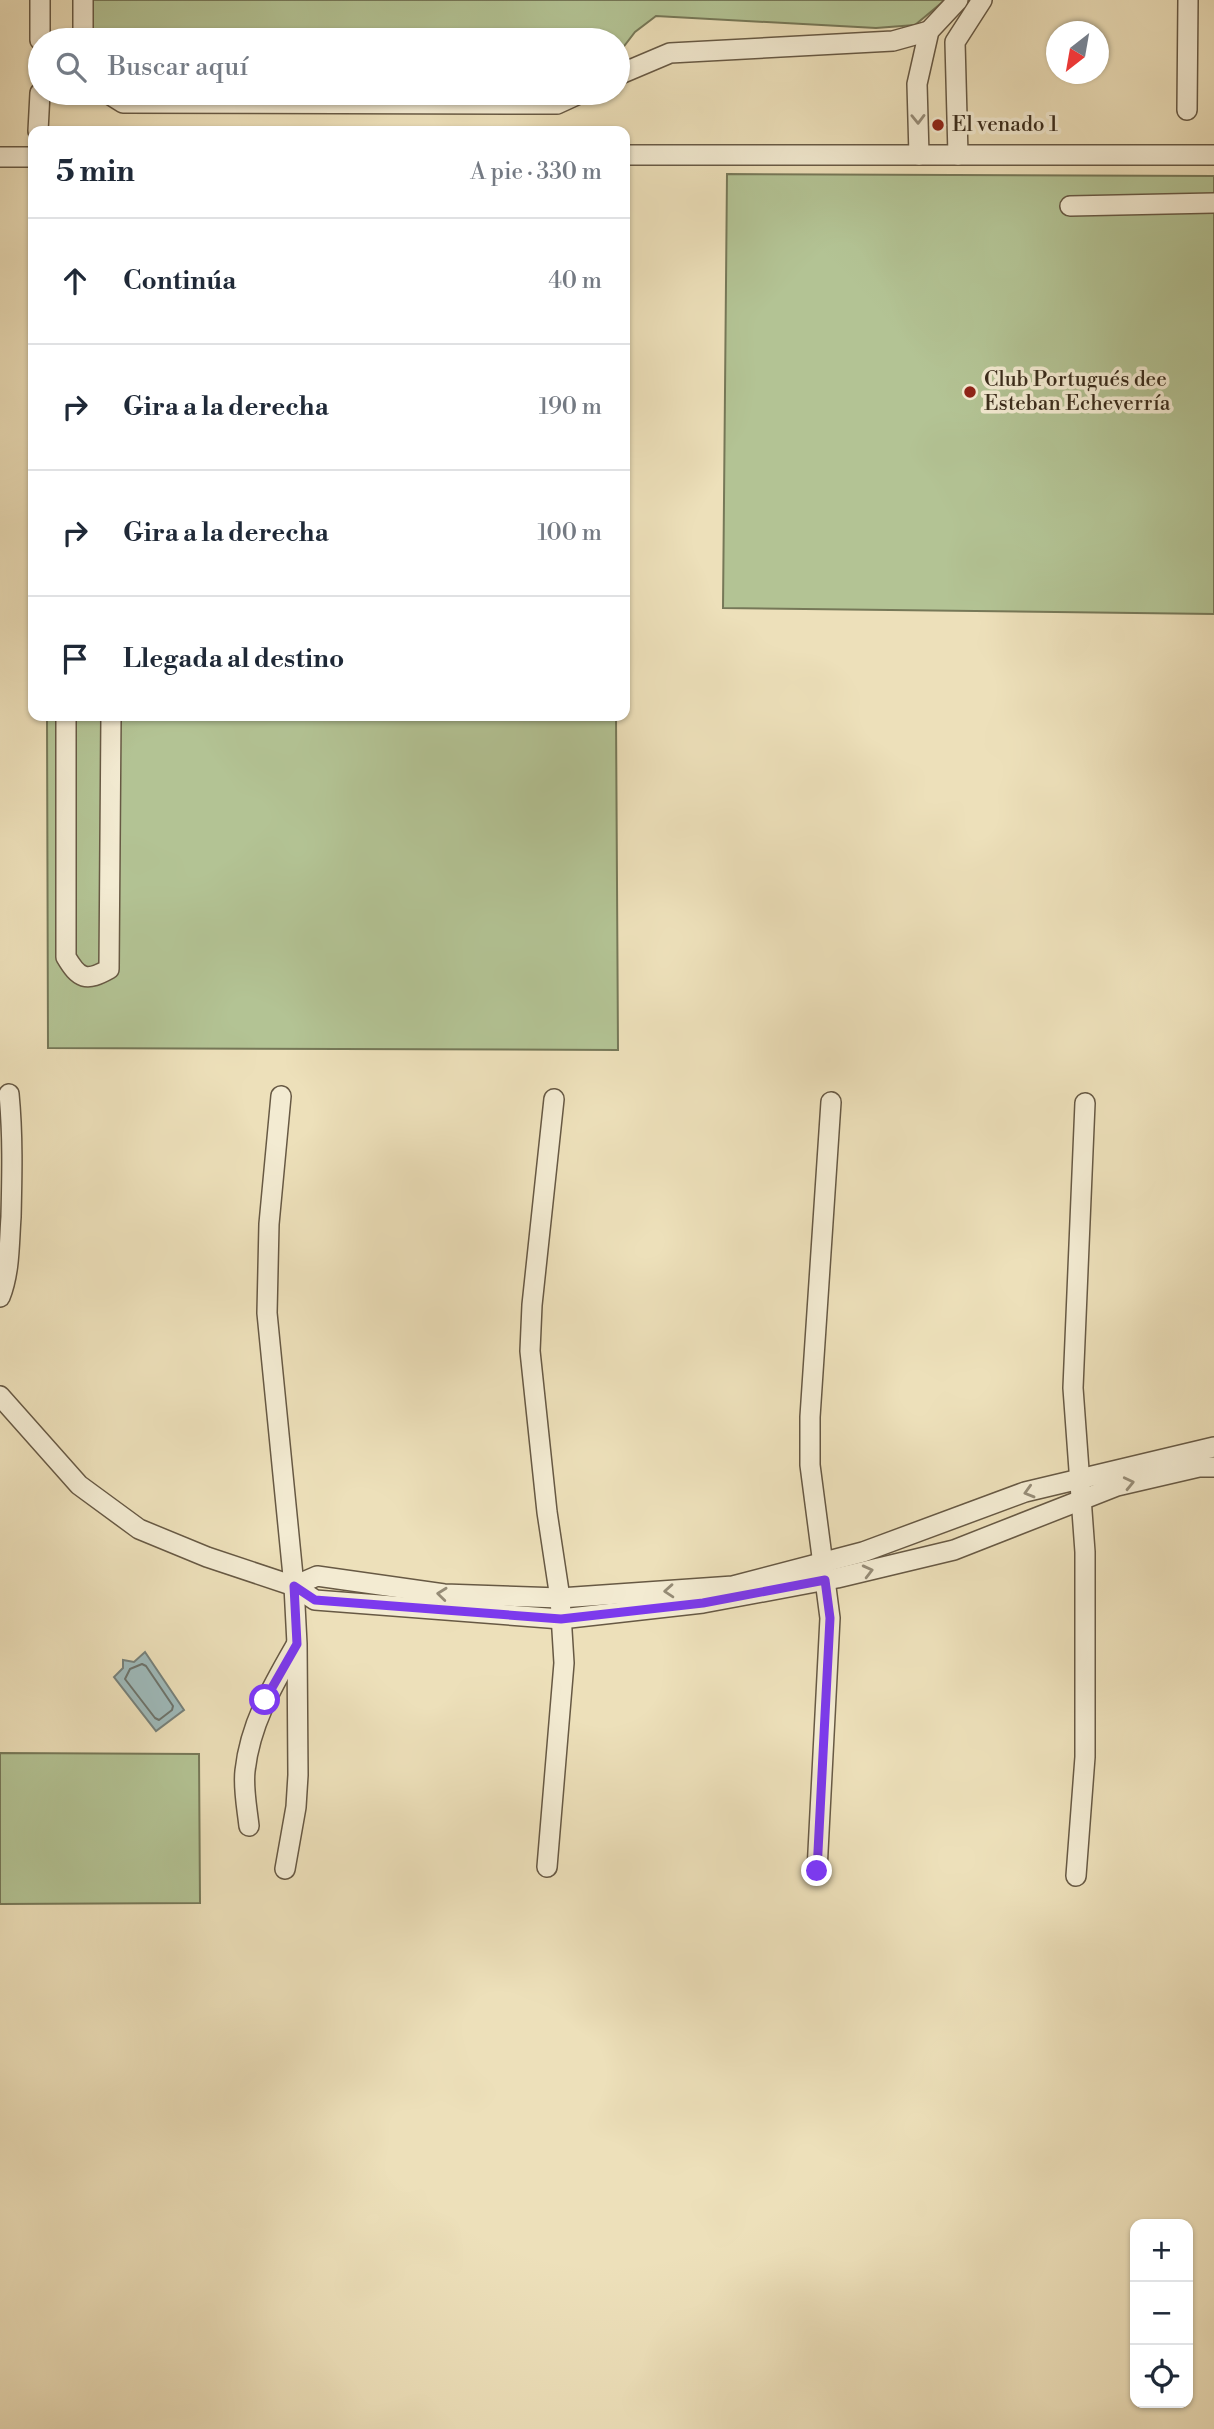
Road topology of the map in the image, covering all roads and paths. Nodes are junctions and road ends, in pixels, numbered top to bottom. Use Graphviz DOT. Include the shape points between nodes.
graph roads {
  1 [pos="40,0"];
  2 [pos="83,0"];
  3 [pos="958,0"];
  4 [pos="982,0"];
  5 [pos="1188,0"];
  6 [pos="40,28"];
  7 [pos="83,28"];
  8 [pos="929,31"];
  9 [pos="630,70"];
  10 [pos="39,105"];
  11 [pos="1187,110"];
  12 [pos="38,126"];
  13 [pos="28,154"];
  14 [pos="630,155"];
  15 [pos="919,155"];
  16 [pos="958,155"];
  17 [pos="1214,155"];
  18 [pos="0,157"];
  19 [pos="1214,203"];
  20 [pos="1070,206"];
  21 [pos="66,721"];
  22 [pos="111,721"];
  23 [pos="9,1094"];
  24 [pos="281,1096"];
  25 [pos="554,1099"];
  26 [pos="831,1102"];
  27 [pos="1085,1103"];
  28 [pos="0,1297"];
  29 [pos="0,1396"];
  30 [pos="1214,1447"];
  31 [pos="1214,1466"];
  32 [pos="1080,1478"];
  33 [pos="1081,1500"];
  34 [pos="823,1572"];
  35 [pos="294,1586"];
  36 [pos="560,1598"];
  37 [pos="561,1619"];
  38 [pos="297,1644"];
  39 [pos="248,1826"];
  40 [pos="547,1867"];
  41 [pos="285,1868"];
  42 [pos="817,1871"];
  43 [pos="1076,1876"];
  1 -- 6 [label="street"];
  2 -- 7 [label="street"];
  3 -- 8 [label="street"];
  4 -- 16 [label="street" via="955,42"];
  5 -- 11 [label="street"];
  8 -- 9 [label="street" via="893,41 670,53"];
  8 -- 15 [label="street, one-way" via="917,84"];
  10 -- 12 [label="street"];
  13 -- 18 [label="street"];
  14 -- 15 [label="street"];
  15 -- 16 [label="street"];
  16 -- 17 [label="street"];
  19 -- 20 [label="street"];
  21 -- 22 [label="street" via="66,957 75,972 95,977 109,969"];
  23 -- 28 [label="street" via="14,1144 6,1280"];
  24 -- 35 [label="street" via="269,1224 267,1313"];
  25 -- 36 [label="street" via="530,1351"];
  26 -- 34 [label="street" via="810,1417 810,1465"];
  27 -- 32 [label="street" via="1073,1388"];
  29 -- 35 [label="street" via="79,1485 139,1529"];
  30 -- 32 [label="street"];
  33 -- 31 [label="street, one-way" via="1117,1486"];
  32 -- 33 [label="street"];
  32 -- 34 [label="street, one-way" via="1025,1492 863,1552"];
  34 -- 33 [label="street, one-way" via="954,1550"];
  33 -- 43 [label="street" via="1085,1756"];
  34 -- 36 [label="street, one-way" via="733,1586"];
  34 -- 37 [label="street" via="703,1603"];
  34 -- 42 [label="street" via="830,1618"];
  36 -- 35 [label="street, one-way" via="444,1594 317,1576"];
  35 -- 37 [label="street" via="315,1600"];
  35 -- 38 [label="street"];
  36 -- 37 [label="street"];
  37 -- 40 [label="street" via="564,1663"];
  38 -- 39 [label="street" via="265,1700 250,1740 244,1774"];
  38 -- 41 [label="street" via="298,1786"];
}
